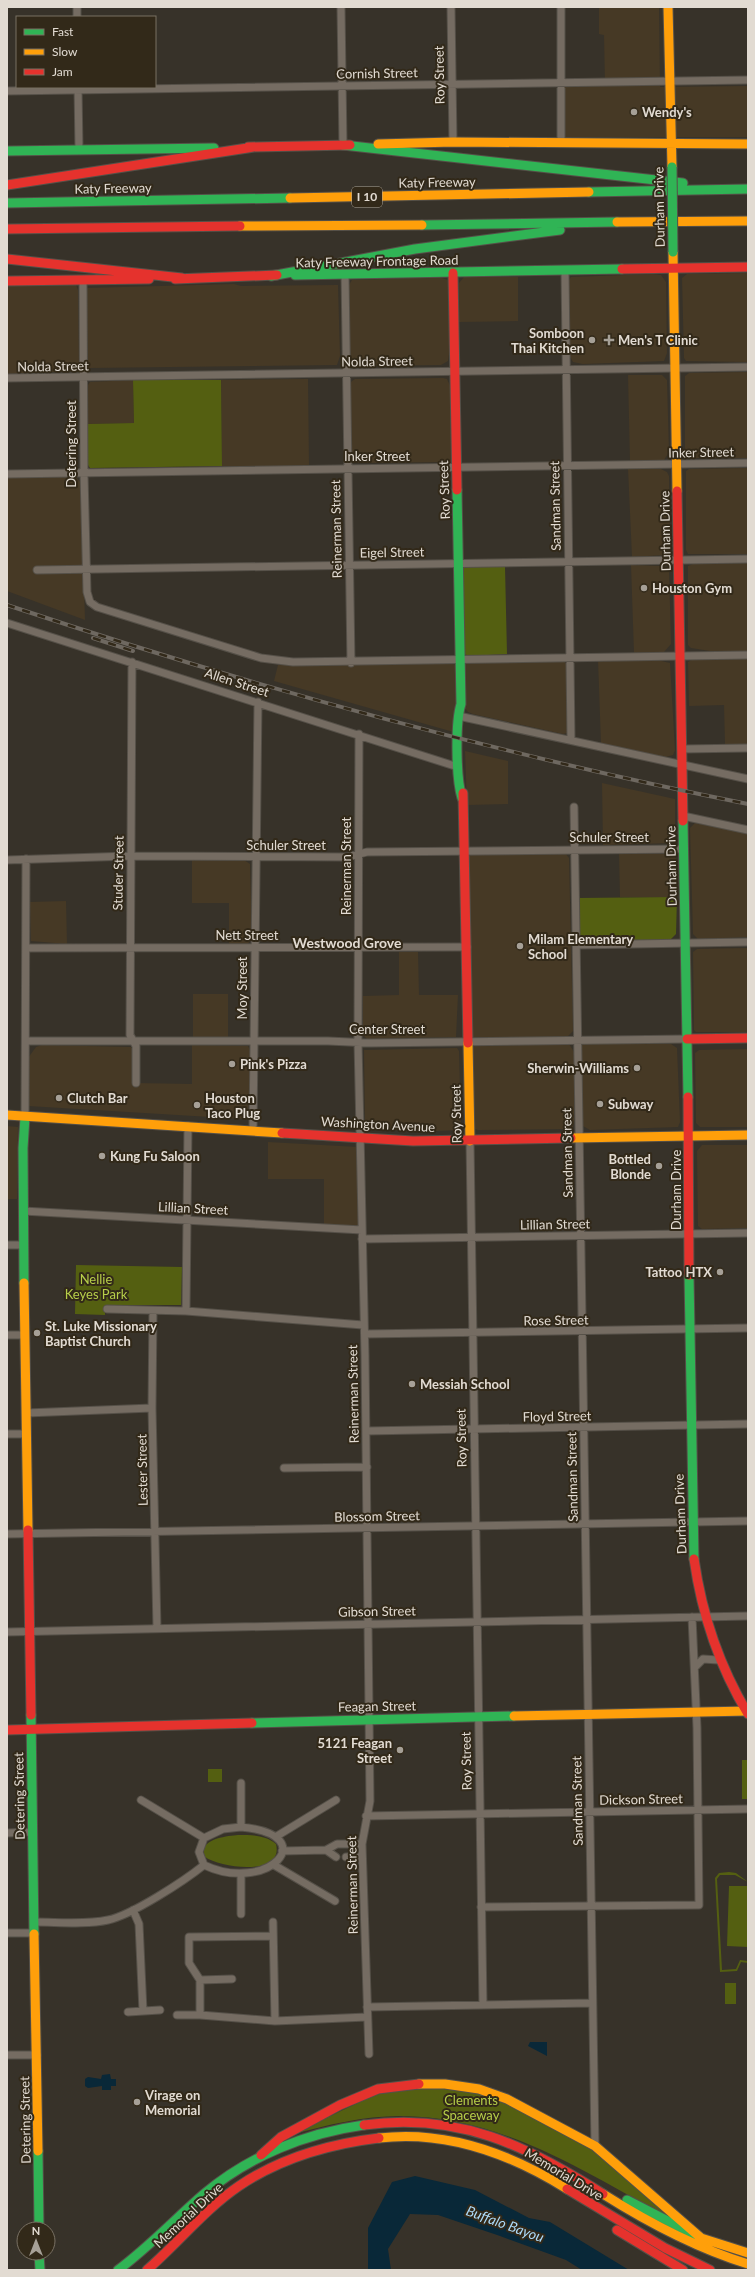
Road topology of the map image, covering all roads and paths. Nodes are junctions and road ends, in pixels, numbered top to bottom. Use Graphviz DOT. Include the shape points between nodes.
graph roads {
  1 [pos="341,7"];
  2 [pos="450,7"];
  3 [pos="561,7"];
  4 [pos="668,7"];
  5 [pos="748,80"];
  6 [pos="669,81"];
  7 [pos="560,82"];
  8 [pos="452,84"];
  9 [pos="342,86"];
  10 [pos="156,87"];
  11 [pos="78,88"];
  12 [pos="7,91"];
  13 [pos="453,142"];
  14 [pos="561,143"];
  15 [pos="671,144"];
  16 [pos="748,144"];
  17 [pos="343,145"];
  18 [pos="254,147"];
  19 [pos="79,150"];
  20 [pos="7,151"];
  21 [pos="7,185"];
  22 [pos="727,189"];
  23 [pos="748,189"];
  24 [pos="7,203"];
  25 [pos="630,221"];
  26 [pos="748,221"];
  27 [pos="7,229"];
  28 [pos="7,259"];
  29 [pos="748,267"];
  30 [pos="673,268"];
  31 [pos="565,271"];
  32 [pos="453,273"];
  33 [pos="345,275"];
  34 [pos="271,276"];
  35 [pos="182,278"];
  36 [pos="7,281"];
  37 [pos="83,281"];
  38 [pos="748,367"];
  39 [pos="674,368"];
  40 [pos="567,370"];
  41 [pos="455,372"];
  42 [pos="346,374"];
  43 [pos="83,377"];
  44 [pos="7,378"];
  45 [pos="748,463"];
  46 [pos="677,464"];
  47 [pos="566,466"];
  48 [pos="347,468"];
  49 [pos="456,468"];
  50 [pos="7,474"];
  51 [pos="84,474"];
  52 [pos="748,559"];
  53 [pos="679,560"];
  54 [pos="568,562"];
  55 [pos="460,563"];
  56 [pos="348,565"];
  57 [pos="87,569"];
  58 [pos="36,570"];
  59 [pos="7,623"];
  60 [pos="748,655"];
  61 [pos="681,656"];
  62 [pos="569,657"];
  63 [pos="460,660"];
  64 [pos="132,662"];
  65 [pos="351,663"];
  66 [pos="258,702"];
  67 [pos="461,707"];
  68 [pos="463,717"];
  69 [pos="359,734"];
  70 [pos="571,739"];
  71 [pos="748,748"];
  72 [pos="682,749"];
  73 [pos="682,765"];
  74 [pos="458,767"];
  75 [pos="748,779"];
  76 [pos="462,798"];
  77 [pos="574,807"];
  78 [pos="683,816"];
  79 [pos="748,830"];
  80 [pos="684,848"];
  81 [pos="574,849"];
  82 [pos="463,850"];
  83 [pos="358,855"];
  84 [pos="130,856"];
  85 [pos="257,858"];
  86 [pos="26,859"];
  87 [pos="7,860"];
  88 [pos="748,942"];
  89 [pos="685,944"];
  90 [pos="576,945"];
  91 [pos="254,947"];
  92 [pos="358,947"];
  93 [pos="466,947"];
  94 [pos="27,948"];
  95 [pos="130,948"];
  96 [pos="748,1038"];
  97 [pos="686,1039"];
  98 [pos="577,1040"];
  99 [pos="26,1041"];
  100 [pos="133,1042"];
  101 [pos="254,1042"];
  102 [pos="358,1042"];
  103 [pos="468,1042"];
  104 [pos="136,1082"];
  105 [pos="7,1115"];
  106 [pos="25,1117"];
  107 [pos="188,1126"];
  108 [pos="252,1130"];
  109 [pos="748,1135"];
  110 [pos="688,1136"];
  111 [pos="361,1137"];
  112 [pos="578,1138"];
  113 [pos="470,1140"];
  114 [pos="23,1211"];
  115 [pos="186,1220"];
  116 [pos="362,1230"];
  117 [pos="748,1233"];
  118 [pos="690,1234"];
  119 [pos="580,1235"];
  120 [pos="471,1237"];
  121 [pos="362,1239"];
  122 [pos="7,1245"];
  123 [pos="23,1245"];
  124 [pos="107,1309"];
  125 [pos="186,1310"];
  126 [pos="153,1311"];
  127 [pos="363,1325"];
  128 [pos="748,1328"];
  129 [pos="689,1329"];
  130 [pos="582,1331"];
  131 [pos="365,1334"];
  132 [pos="473,1334"];
  133 [pos="7,1335"];
  134 [pos="24,1335"];
  135 [pos="152,1408"];
  136 [pos="26,1413"];
  137 [pos="748,1424"];
  138 [pos="691,1425"];
  139 [pos="583,1428"];
  140 [pos="474,1430"];
  141 [pos="366,1431"];
  142 [pos="7,1434"];
  143 [pos="26,1434"];
  144 [pos="366,1467"];
  145 [pos="284,1468"];
  146 [pos="748,1521"];
  147 [pos="692,1523"];
  148 [pos="585,1524"];
  149 [pos="476,1526"];
  150 [pos="367,1528"];
  151 [pos="155,1531"];
  152 [pos="27,1533"];
  153 [pos="7,1534"];
  154 [pos="748,1616"];
  155 [pos="692,1617"];
  156 [pos="704,1617"];
  157 [pos="586,1620"];
  158 [pos="477,1622"];
  159 [pos="368,1623"];
  160 [pos="157,1628"];
  161 [pos="28,1631"];
  162 [pos="7,1632"];
  163 [pos="718,1660"];
  164 [pos="695,1667"];
  165 [pos="747,1712"];
  166 [pos="696,1714"];
  167 [pos="588,1716"];
  168 [pos="478,1717"];
  169 [pos="369,1719"];
  170 [pos="31,1729"];
  171 [pos="7,1730"];
  172 [pos="241,1783"];
  173 [pos="141,1800"];
  174 [pos="336,1800"];
  175 [pos="748,1808"];
  176 [pos="698,1810"];
  177 [pos="589,1812"];
  178 [pos="480,1814"];
  179 [pos="366,1816"];
  180 [pos="241,1827"];
  181 [pos="33,1832"];
  182 [pos="7,1833"];
  183 [pos="277,1836"];
  184 [pos="204,1838"];
  185 [pos="362,1844"];
  186 [pos="326,1850"];
  187 [pos="282,1851"];
  188 [pos="362,1856"];
  189 [pos="336,1857"];
  190 [pos="346,1857"];
  191 [pos="204,1864"];
  192 [pos="274,1864"];
  193 [pos="241,1874"];
  194 [pos="335,1902"];
  195 [pos="591,1906"];
  196 [pos="481,1907"];
  197 [pos="133,1910"];
  198 [pos="241,1914"];
  199 [pos="35,1922"];
  200 [pos="273,1922"];
  201 [pos="7,1933"];
  202 [pos="35,1933"];
  203 [pos="273,1936"];
  204 [pos="232,1979"];
  205 [pos="200,1980"];
  206 [pos="592,2003"];
  207 [pos="483,2005"];
  208 [pos="367,2007"];
  209 [pos="160,2010"];
  210 [pos="143,2011"];
  211 [pos="128,2012"];
  212 [pos="178,2015"];
  213 [pos="200,2015"];
  214 [pos="367,2017"];
  215 [pos="275,2021"];
  216 [pos="369,2054"];
  217 [pos="7,2055"];
  218 [pos="37,2055"];
  219 [pos="595,2146"];
  220 [pos="257,2158"];
  221 [pos="586,2182"];
  222 [pos="562,2186"];
  223 [pos="39,2221"];
  224 [pos="701,2238"];
  225 [pos="748,2253"];
  226 [pos="748,2264"];
  227 [pos="118,2270"];
  228 [pos="147,2270"];
  229 [pos="683,2270"];
  230 [pos="710,2270"];
  1 -- 9 [label="street"];
  2 -- 8 [label="street, Roy Street"];
  3 -- 7 [label="street"];
  4 -- 6 [label="main road, Durham Drive"];
  5 -- 6 [label="street, Cornish Street"];
  6 -- 7 [label="street, Cornish Street"];
  6 -- 15 [label="main road, Durham Drive"];
  7 -- 8 [label="street, Cornish Street"];
  7 -- 14 [label="street"];
  8 -- 9 [label="street, Cornish Street"];
  8 -- 13 [label="street, Roy Street"];
  9 -- 10 [label="street, Cornish Street"];
  9 -- 17 [label="street"];
  11 -- 12 [label="street, Cornish Street"];
  11 -- 19 [label="street"];
  13 -- 14 [label="main road"];
  13 -- 17 [label="main road"];
  14 -- 15 [label="main road"];
  15 -- 16 [label="main road"];
  15 -- 30 [label="main road, Durham Drive, bridge"];
  17 -- 18 [label="main road"];
  17 -- 22 [label="main road" via="600,172"];
  18 -- 19 [label="main road"];
  18 -- 21 [label="main road"];
  19 -- 20 [label="main road"];
  22 -- 23 [label="main road, Katy Freeway / I 10"];
  22 -- 24 [label="main road, Katy Freeway / I 10"];
  25 -- 26 [label="main road, I 10"];
  25 -- 27 [label="main road, I 10"];
  25 -- 34 [label="main road" via="484,238 314,266"];
  28 -- 35 [label="main road"];
  29 -- 30 [label="main road, Katy Freeway Frontage Road"];
  30 -- 31 [label="main road, Katy Freeway Frontage Road"];
  30 -- 39 [label="main road, Durham Drive"];
  31 -- 32 [label="main road, Katy Freeway Frontage Road"];
  31 -- 40 [label="street, Sandman Street"];
  32 -- 33 [label="main road, Katy Freeway Frontage Road"];
  32 -- 41 [label="main road, Roy Street"];
  33 -- 34 [label="main road, Katy Freeway Frontage Road"];
  33 -- 42 [label="street, Reinerman Street"];
  34 -- 35 [label="main road, Katy Freeway Frontage Road"];
  35 -- 37 [label="main road, Katy Freeway Frontage Road"];
  36 -- 37 [label="main road, Katy Freeway Frontage Road"];
  37 -- 43 [label="street, Detering Street"];
  38 -- 39 [label="street, Nolda Street"];
  39 -- 40 [label="street, Nolda Street"];
  39 -- 46 [label="main road, Durham Drive"];
  40 -- 41 [label="street, Nolda Street"];
  40 -- 47 [label="street, Sandman Street"];
  41 -- 42 [label="street, Nolda Street"];
  41 -- 49 [label="main road, Roy Street"];
  42 -- 43 [label="street, Nolda Street"];
  42 -- 48 [label="street, Reinerman Street"];
  43 -- 44 [label="street, Nolda Street"];
  43 -- 51 [label="street, Detering Street"];
  45 -- 46 [label="street, Inker Street"];
  46 -- 47 [label="street, Inker Street"];
  46 -- 53 [label="main road, Durham Drive"];
  47 -- 49 [label="street, Inker Street"];
  47 -- 54 [label="street, Sandman Street"];
  48 -- 49 [label="street, Inker Street"];
  48 -- 51 [label="street, Inker Street"];
  48 -- 56 [label="street, Reinerman Street"];
  49 -- 55 [label="main road, Roy Street"];
  50 -- 51 [label="street, Inker Street"];
  51 -- 57 [label="street, Detering Street"];
  52 -- 53 [label="street, Eigel Street"];
  53 -- 54 [label="street, Eigel Street"];
  53 -- 61 [label="main road, Durham Drive"];
  54 -- 55 [label="street, Eigel Street"];
  54 -- 62 [label="street, Sandman Street"];
  55 -- 56 [label="street, Eigel Street"];
  55 -- 63 [label="main road, Roy Street"];
  56 -- 57 [label="street, Eigel Street"];
  56 -- 65 [label="street, Reinerman Street"];
  57 -- 58 [label="street, Eigel Street"];
  57 -- 65 [label="street, Detering Street" via="87,592 93,604 260,658 293,662"];
  59 -- 64 [label="street, Allen Street"];
  60 -- 61 [label="street"];
  61 -- 62 [label="street"];
  61 -- 72 [label="main road, Durham Drive"];
  62 -- 63 [label="street"];
  62 -- 70 [label="street, Sandman Street"];
  63 -- 65 [label="street"];
  63 -- 67 [label="main road, Roy Street"];
  64 -- 66 [label="street, Allen Street"];
  64 -- 84 [label="street, Studer Street"];
  66 -- 69 [label="street, Allen Street"];
  66 -- 85 [label="street, Moy Street"];
  67 -- 68 [label="main road, Roy Street"];
  67 -- 74 [label="main road, Roy Street" via="458,713"];
  68 -- 70 [label="street"];
  68 -- 76 [label="main road, Roy Street"];
  69 -- 74 [label="street, Allen Street"];
  69 -- 83 [label="street, Reinerman Street"];
  70 -- 73 [label="street"];
  71 -- 72 [label="street"];
  72 -- 73 [label="main road, Durham Drive"];
  73 -- 75 [label="street"];
  73 -- 78 [label="main road, Durham Drive"];
  74 -- 76 [label="main road, Roy Street"];
  76 -- 82 [label="main road, Roy Street"];
  77 -- 81 [label="street, Sandman Street"];
  78 -- 79 [label="street"];
  78 -- 80 [label="main road, Durham Drive"];
  80 -- 81 [label="street, Schuler Street"];
  80 -- 89 [label="main road, Durham Drive"];
  81 -- 82 [label="street, Schuler Street"];
  81 -- 90 [label="street, Sandman Street"];
  82 -- 83 [label="street, Schuler Street" via="367,852"];
  82 -- 93 [label="main road, Roy Street"];
  83 -- 85 [label="street, Schuler Street"];
  83 -- 92 [label="street, Reinerman Street"];
  84 -- 85 [label="street, Schuler Street"];
  84 -- 86 [label="street, Schuler Street"];
  84 -- 95 [label="street, Studer Street"];
  85 -- 91 [label="street, Moy Street"];
  86 -- 87 [label="street, Schuler Street"];
  86 -- 94 [label="street, Detering Street"];
  88 -- 89 [label="street"];
  89 -- 90 [label="street"];
  89 -- 97 [label="main road, Durham Drive"];
  90 -- 98 [label="street, Sandman Street"];
  91 -- 92 [label="street, Nett Street"];
  91 -- 95 [label="street, Nett Street"];
  91 -- 101 [label="street, Moy Street"];
  92 -- 93 [label="street, Nett Street"];
  92 -- 102 [label="street, Reinerman Street"];
  93 -- 103 [label="main road, Roy Street"];
  94 -- 95 [label="street, Nett Street"];
  94 -- 99 [label="street, Detering Street"];
  95 -- 100 [label="street, Studer Street" via="130,1035"];
  96 -- 97 [label="main road, Center Street"];
  97 -- 98 [label="street, Center Street"];
  97 -- 110 [label="main road, Durham Drive"];
  98 -- 103 [label="street, Center Street"];
  98 -- 112 [label="street, Sandman Street"];
  99 -- 100 [label="street, Center Street"];
  99 -- 106 [label="street, Detering Street"];
  100 -- 101 [label="street, Center Street"];
  100 -- 104 [label="street, Studer Street" via="136,1046"];
  101 -- 102 [label="street, Center Street"];
  101 -- 108 [label="street, Moy Street"];
  102 -- 103 [label="street, Center Street"];
  102 -- 111 [label="street, Reinerman Street"];
  103 -- 113 [label="main road, Roy Street"];
  105 -- 106 [label="main road, Washington Avenue"];
  106 -- 107 [label="main road, Washington Avenue"];
  106 -- 114 [label="main road, Detering Street"];
  107 -- 108 [label="main road, Washington Avenue"];
  107 -- 115 [label="street"];
  108 -- 111 [label="main road, Washington Avenue"];
  109 -- 110 [label="main road, Washington Avenue"];
  110 -- 112 [label="main road, Washington Avenue"];
  110 -- 118 [label="main road, Durham Drive"];
  111 -- 113 [label="main road, Washington Avenue" via="413,1141"];
  111 -- 116 [label="street, Reinerman Street"];
  112 -- 113 [label="main road, Washington Avenue"];
  112 -- 119 [label="street, Sandman Street"];
  113 -- 120 [label="street, Roy Street"];
  114 -- 115 [label="street, Lillian Street"];
  114 -- 123 [label="main road, Detering Street"];
  115 -- 116 [label="street, Lillian Street"];
  115 -- 125 [label="street"];
  116 -- 121 [label="street, Reinerman Street"];
  117 -- 118 [label="street, Lillian Street"];
  118 -- 119 [label="street, Lillian Street"];
  118 -- 129 [label="main road, Durham Drive"];
  119 -- 120 [label="street, Lillian Street"];
  119 -- 130 [label="street, Sandman Street"];
  120 -- 121 [label="street, Lillian Street"];
  120 -- 132 [label="street, Roy Street"];
  121 -- 127 [label="street, Reinerman Street"];
  122 -- 123 [label="street"];
  123 -- 134 [label="main road, Detering Street"];
  124 -- 126 [label="street"];
  125 -- 126 [label="street"];
  125 -- 127 [label="street"];
  126 -- 135 [label="street, Lester Street"];
  127 -- 131 [label="street, Reinerman Street"];
  128 -- 129 [label="street, Rose Street"];
  129 -- 130 [label="street, Rose Street"];
  129 -- 138 [label="main road, Durham Drive"];
  130 -- 132 [label="street, Rose Street"];
  130 -- 139 [label="street, Sandman Street"];
  131 -- 132 [label="street, Rose Street"];
  131 -- 141 [label="street, Reinerman Street"];
  132 -- 140 [label="street, Roy Street"];
  133 -- 134 [label="street"];
  134 -- 136 [label="main road, Detering Street"];
  135 -- 136 [label="street"];
  135 -- 151 [label="street, Lester Street"];
  136 -- 143 [label="main road, Detering Street"];
  137 -- 138 [label="street, Floyd Street"];
  138 -- 139 [label="street, Floyd Street"];
  138 -- 147 [label="main road, Durham Drive"];
  139 -- 140 [label="street, Floyd Street"];
  139 -- 148 [label="street, Sandman Street"];
  140 -- 141 [label="street, Floyd Street"];
  140 -- 149 [label="street, Roy Street"];
  141 -- 144 [label="street, Reinerman Street"];
  142 -- 143 [label="street"];
  143 -- 152 [label="main road, Detering Street"];
  144 -- 145 [label="street"];
  144 -- 150 [label="street, Reinerman Street"];
  146 -- 147 [label="street, Blossom Street"];
  147 -- 148 [label="street, Blossom Street"];
  147 -- 156 [label="main road, Durham Drive" via="693,1556"];
  148 -- 149 [label="street, Blossom Street"];
  148 -- 157 [label="street, Sandman Street"];
  149 -- 150 [label="street, Blossom Street"];
  149 -- 158 [label="street, Roy Street"];
  150 -- 151 [label="street, Blossom Street"];
  150 -- 159 [label="street, Reinerman Street"];
  151 -- 152 [label="street, Blossom Street"];
  151 -- 160 [label="street, Lester Street"];
  152 -- 153 [label="street, Blossom Street"];
  152 -- 161 [label="main road, Detering Street"];
  154 -- 156 [label="street, Gibson Street"];
  155 -- 156 [label="street, Gibson Street"];
  155 -- 157 [label="street, Gibson Street"];
  155 -- 164 [label="street"];
  156 -- 163 [label="main road, Durham Drive"];
  157 -- 158 [label="street, Gibson Street"];
  157 -- 167 [label="street, Sandman Street"];
  158 -- 159 [label="street, Gibson Street"];
  158 -- 168 [label="street, Roy Street"];
  159 -- 160 [label="street, Gibson Street"];
  159 -- 169 [label="street, Reinerman Street"];
  160 -- 161 [label="street, Gibson Street"];
  161 -- 162 [label="street, Gibson Street"];
  161 -- 170 [label="main road, Detering Street"];
  163 -- 164 [label="street" via="703,1659"];
  163 -- 165 [label="main road, Durham Drive"];
  164 -- 166 [label="street"];
  165 -- 166 [label="main road, Feagan Street"];
  166 -- 167 [label="main road, Feagan Street"];
  166 -- 176 [label="street"];
  167 -- 168 [label="main road, Feagan Street"];
  167 -- 177 [label="street, Sandman Street"];
  168 -- 169 [label="main road, Feagan Street"];
  168 -- 178 [label="street, Roy Street"];
  169 -- 170 [label="main road, Feagan Street"];
  169 -- 179 [label="street, Reinerman Street" via="370,1801"];
  170 -- 171 [label="main road, Feagan Street"];
  170 -- 181 [label="main road, Detering Street"];
  172 -- 180 [label="street"];
  173 -- 184 [label="street"];
  174 -- 183 [label="street"];
  175 -- 176 [label="street, Dickson Street"];
  176 -- 177 [label="street, Dickson Street"];
  176 -- 195 [label="street" via="700,1905"];
  177 -- 178 [label="street, Dickson Street"];
  177 -- 195 [label="street, Sandman Street"];
  178 -- 179 [label="street, Dickson Street"];
  178 -- 196 [label="street, Roy Street"];
  179 -- 185 [label="street, Reinerman Street"];
  180 -- 183 [label="street"];
  180 -- 184 [label="street" via="223,1829"];
  181 -- 182 [label="street"];
  181 -- 199 [label="main road, Detering Street"];
  183 -- 187 [label="street"];
  184 -- 191 [label="street" via="199,1852"];
  185 -- 186 [label="street" via="337,1844"];
  185 -- 188 [label="street, Reinerman Street"];
  186 -- 187 [label="street"];
  186 -- 189 [label="street"];
  187 -- 192 [label="street" via="278,1862"];
  188 -- 190 [label="street"];
  188 -- 208 [label="street, Reinerman Street"];
  191 -- 193 [label="street" via="213,1869"];
  191 -- 197 [label="street"];
  192 -- 193 [label="street" via="255,1872"];
  192 -- 194 [label="street"];
  193 -- 198 [label="street"];
  195 -- 196 [label="street"];
  195 -- 206 [label="street, Sandman Street"];
  196 -- 207 [label="street, Roy Street"];
  197 -- 199 [label="street" via="102,1921"];
  197 -- 210 [label="street" via="139,1924"];
  199 -- 202 [label="main road, Detering Street"];
  200 -- 203 [label="street"];
  201 -- 202 [label="street"];
  202 -- 218 [label="main road, Detering Street"];
  203 -- 205 [label="street" via="189,1937 189,1963"];
  203 -- 215 [label="street"];
  204 -- 205 [label="street"];
  205 -- 213 [label="street"];
  206 -- 207 [label="street"];
  206 -- 219 [label="street, Sandman Street"];
  207 -- 208 [label="street"];
  208 -- 214 [label="street, Reinerman Street"];
  209 -- 210 [label="street"];
  210 -- 211 [label="street"];
  212 -- 213 [label="street"];
  213 -- 215 [label="street"];
  214 -- 215 [label="street"];
  214 -- 216 [label="street, Reinerman Street"];
  217 -- 218 [label="street"];
  218 -- 223 [label="main road, Detering Street"];
  219 -- 220 [label="main road, Memorial Drive" via="494,2094 457,2086 422,2084 388,2087 354,2098 281,2137"];
  219 -- 224 [label="main road, Memorial Drive" via="616,2161"];
  220 -- 221 [label="main road, Memorial Drive" via="283,2145 340,2127 402,2121 428,2122 470,2129 502,2138"];
  220 -- 227 [label="main road, Memorial Drive" via="210,2189 153,2244"];
  221 -- 224 [label="main road"];
  221 -- 226 [label="main road, Memorial Drive" via="665,2231"];
  222 -- 228 [label="main road, Memorial Drive" via="511,2158 468,2144 434,2138 404,2137 344,2142 289,2159 241,2185 218,2202"];
  222 -- 229 [label="main road" via="573,2198 633,2241"];
  222 -- 230 [label="main road, Memorial Drive" via="656,2245"];
  224 -- 225 [label="main road, Memorial Drive"];
}
